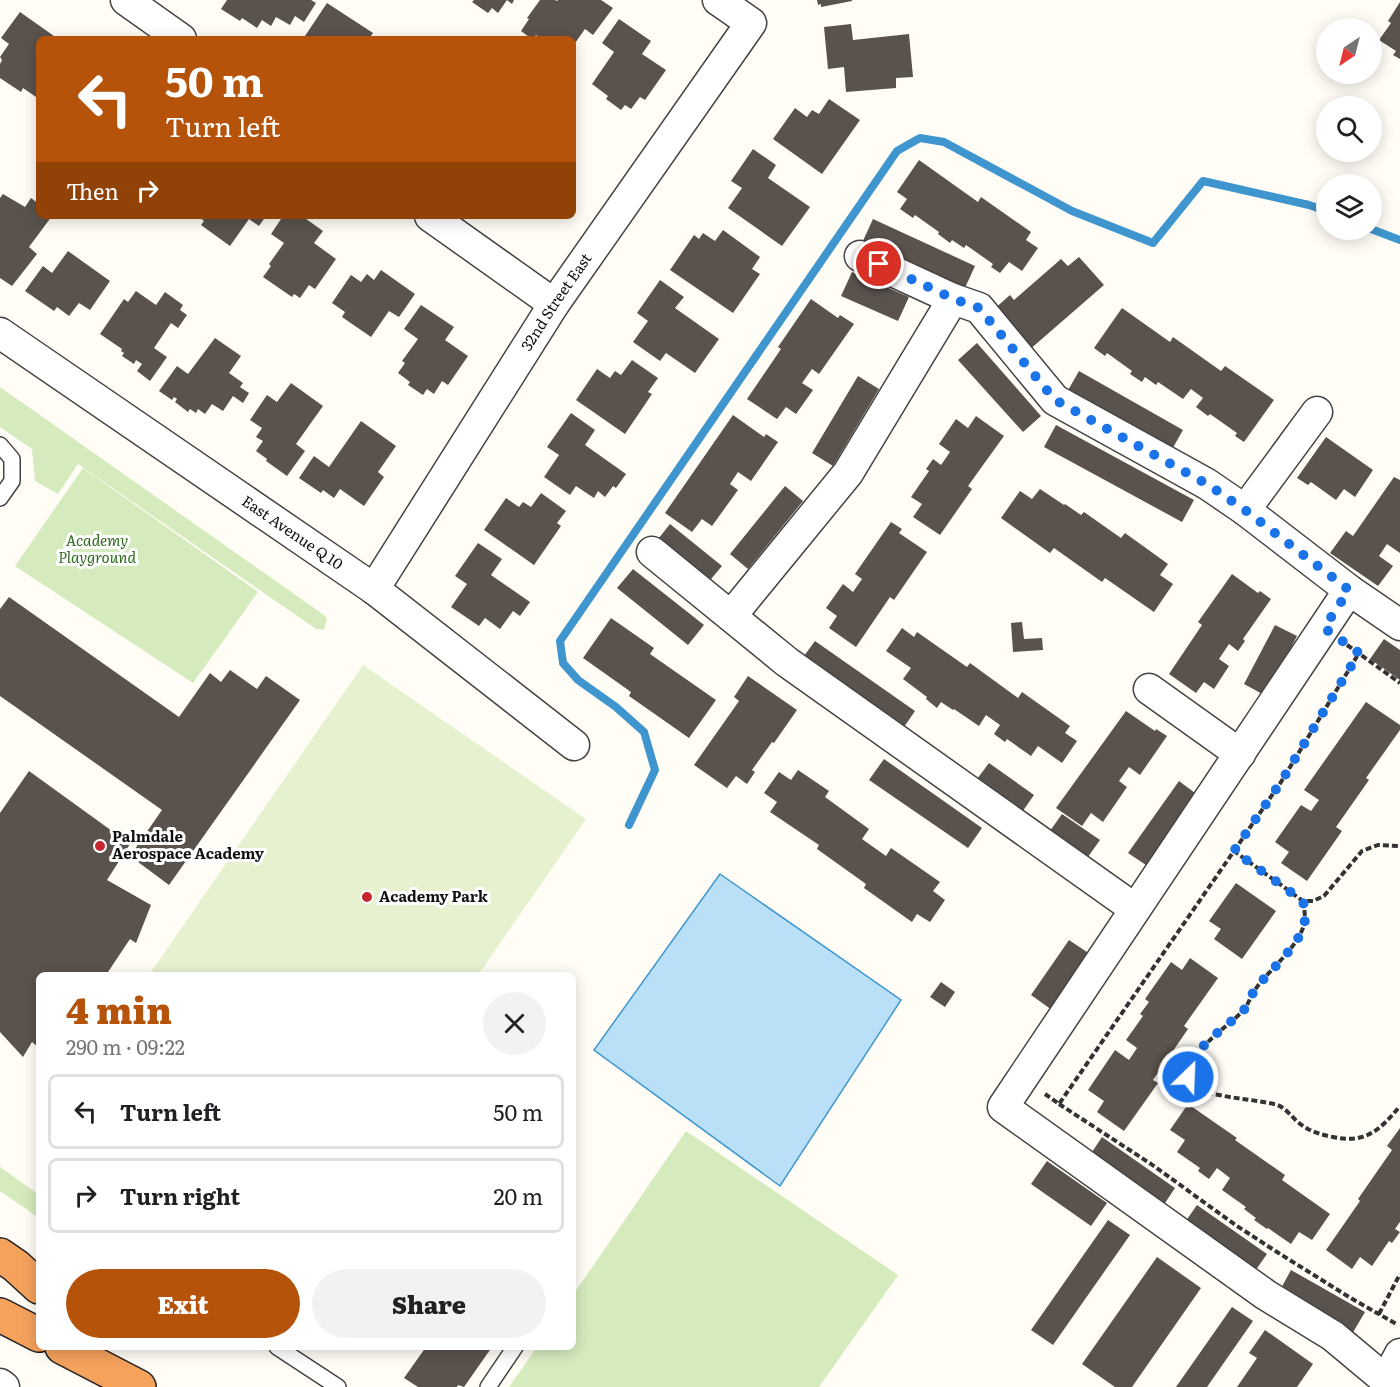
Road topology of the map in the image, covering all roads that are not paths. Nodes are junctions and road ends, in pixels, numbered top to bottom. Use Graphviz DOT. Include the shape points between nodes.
graph roads {
  1 [pos="126,0"];
  2 [pos="718,0"];
  3 [pos="177,36"];
  4 [pos="434,219"];
  5 [pos="860,256"];
  6 [pos="954,299"];
  7 [pos="554,304"];
  8 [pos="0,333"];
  9 [pos="1317,411"];
  10 [pos="0,445"];
  11 [pos="0,498"];
  12 [pos="1245,510"];
  13 [pos="652,552"];
  14 [pos="374,589"];
  15 [pos="1349,590"];
  16 [pos="731,616"];
  17 [pos="1400,625"];
  18 [pos="1149,689"];
  19 [pos="574,745"];
  20 [pos="1240,754"];
  21 [pos="1135,909"];
  22 [pos="0,1255"];
  23 [pos="36,1284"];
  24 [pos="0,1315"];
  25 [pos="36,1333"];
  26 [pos="68,1350"];
  27 [pos="107,1350"];
  28 [pos="282,1350"];
  29 [pos="513,1350"];
  30 [pos="1400,1354"];
  31 [pos="1390,1383"];
  32 [pos="0,1384"];
  33 [pos="4,1387"];
  34 [pos="139,1387"];
  35 [pos="148,1387"];
  36 [pos="338,1387"];
  37 [pos="488,1387"];
  1 -- 3 [label="street"];
  2 -- 7 [label="street, 32nd Street East" via="751,23"];
  4 -- 7 [label="street"];
  5 -- 6 [label="street"];
  6 -- 12 [label="street" via="979,308 1055,400 1207,484"];
  6 -- 16 [label="street" via="848,473"];
  7 -- 14 [label="street, 32nd Street East"];
  8 -- 14 [label="street, East Avenue Q 10"];
  9 -- 12 [label="street"];
  10 -- 11 [label="lane" via="12,459 12,480"];
  12 -- 15 [label="street"];
  13 -- 16 [label="street"];
  14 -- 19 [label="street, East Avenue Q 10"];
  15 -- 17 [label="street"];
  15 -- 20 [label="street"];
  16 -- 21 [label="street" via="786,662"];
  18 -- 20 [label="street"];
  20 -- 21 [label="street"];
  21 -- 31 [label="street" via="1003,1107 1266,1295 1333,1336"];
  22 -- 23 [label="highway"];
  24 -- 25 [label="highway"];
  26 -- 34 [label="highway"];
  27 -- 35 [label="highway"];
  28 -- 36 [label="lane"];
  29 -- 37 [label="lane"];
  30 -- 31 [label="street"];
  32 -- 33 [label="street"];
}
